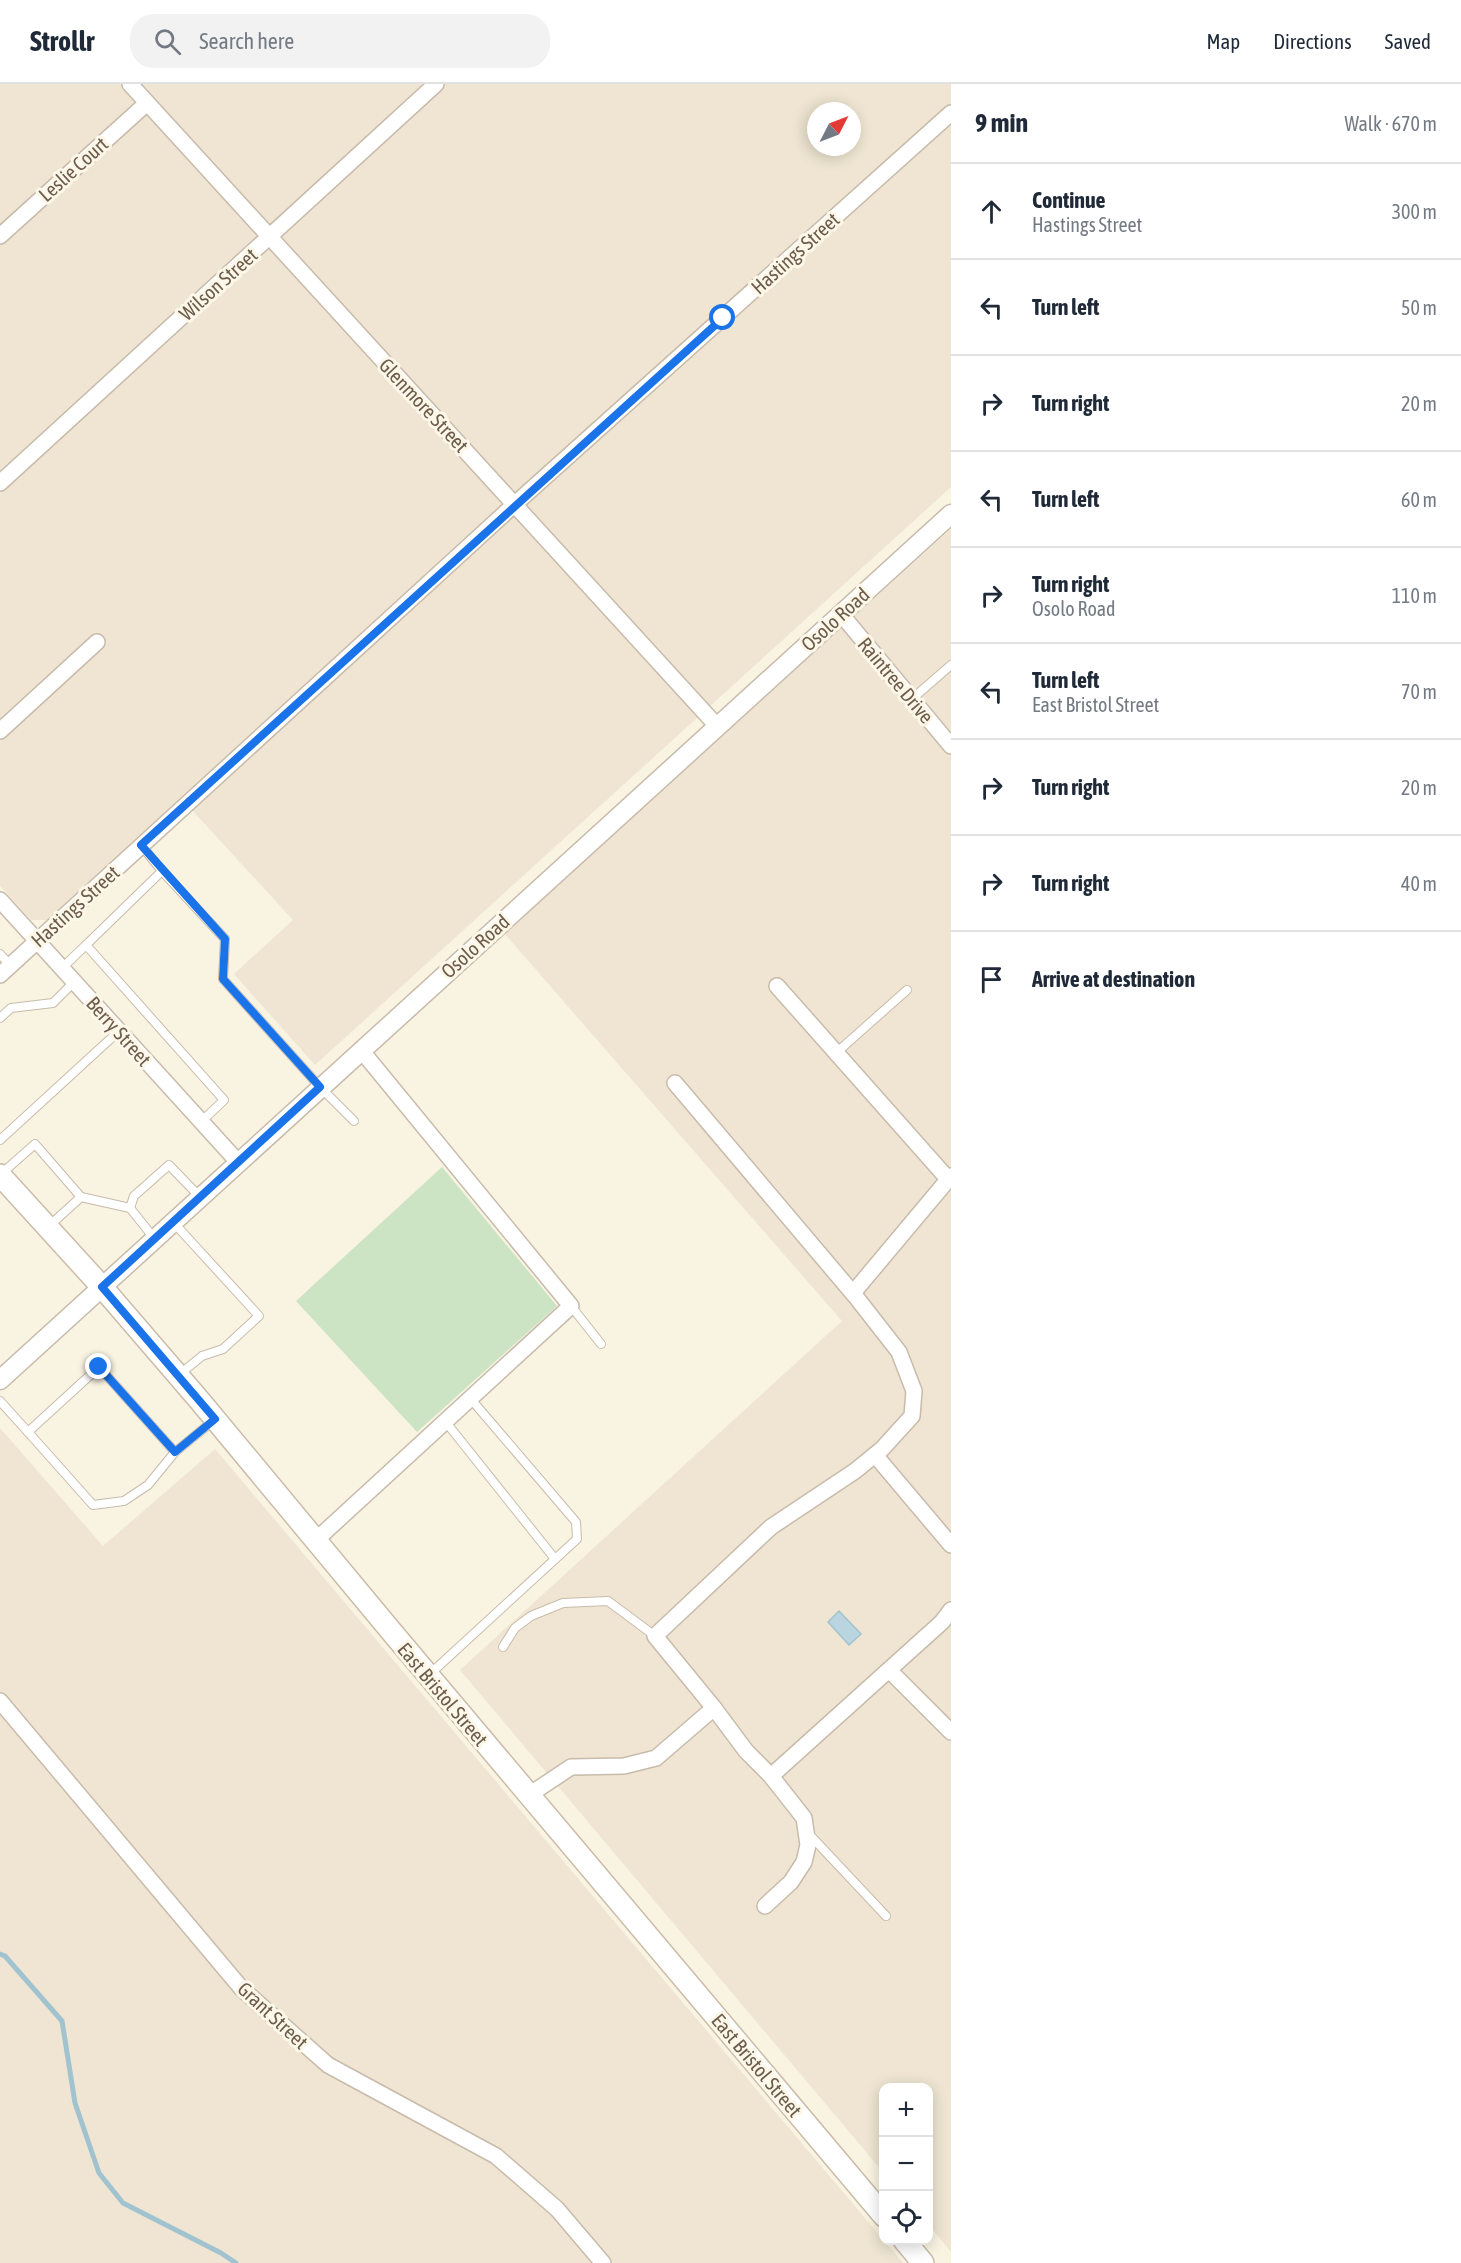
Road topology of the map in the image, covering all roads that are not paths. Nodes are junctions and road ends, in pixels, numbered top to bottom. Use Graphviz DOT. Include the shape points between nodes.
graph roads {
  1 [pos="130,84"];
  2 [pos="436,84"];
  3 [pos="147,103"];
  4 [pos="951,113"];
  5 [pos="0,236"];
  6 [pos="269,237"];
  7 [pos="0,483"];
  8 [pos="515,504"];
  9 [pos="951,514"];
  10 [pos="841,614"];
  11 [pos="97,642"];
  12 [pos="951,665"];
  13 [pos="912,699"];
  14 [pos="717,726"];
  15 [pos="0,731"];
  16 [pos="951,746"];
  17 [pos="141,845"];
  18 [pos="162,871"];
  19 [pos="0,900"];
  20 [pos="36,940"];
  21 [pos="86,945"];
  22 [pos="3,965"];
  23 [pos="62,968"];
  24 [pos="74,982"];
  25 [pos="777,986"];
  26 [pos="907,990"];
  27 [pos="0,1018"];
  28 [pos="119,1031"];
  29 [pos="361,1050"];
  30 [pos="836,1053"];
  31 [pos="675,1083"];
  32 [pos="320,1087"];
  33 [pos="354,1121"];
  34 [pos="201,1122"];
  35 [pos="0,1140"];
  36 [pos="238,1162"];
  37 [pos="0,1175"];
  38 [pos="950,1178"];
  39 [pos="81,1197"];
  40 [pos="200,1197"];
  41 [pos="130,1208"];
  42 [pos="173,1221"];
  43 [pos="48,1227"];
  44 [pos="155,1238"];
  45 [pos="102,1287"];
  46 [pos="853,1293"];
  47 [pos="571,1306"];
  48 [pos="601,1344"];
  49 [pos="178,1375"];
  50 [pos="0,1380"];
  51 [pos="470,1398"];
  52 [pos="0,1401"];
  53 [pos="215,1419"];
  54 [pos="445,1421"];
  55 [pos="28,1432"];
  56 [pos="175,1452"];
  57 [pos="875,1455"];
  58 [pos="316,1540"];
  59 [pos="951,1545"];
  60 [pos="555,1559"];
  61 [pos="951,1610"];
  62 [pos="655,1636"];
  63 [pos="502,1647"];
  64 [pos="889,1670"];
  65 [pos="428,1676"];
  66 [pos="0,1701"];
  67 [pos="714,1708"];
  68 [pos="951,1732"];
  69 [pos="771,1776"];
  70 [pos="529,1795"];
  71 [pos="807,1832"];
  72 [pos="765,1906"];
  73 [pos="886,1916"];
  74 [pos="879,2210"];
  75 [pos="907,2245"];
  76 [pos="603,2263"];
  77 [pos="923,2263"];
  1 -- 3 [label="street, Glenmore Street"];
  2 -- 6 [label="street, Wilson Street"];
  3 -- 5 [label="street, Leslie Court"];
  3 -- 6 [label="street, Glenmore Street"];
  4 -- 8 [label="street, Hastings Street"];
  6 -- 7 [label="street, Wilson Street"];
  6 -- 8 [label="street, Glenmore Street"];
  8 -- 14 [label="street, Glenmore Street"];
  8 -- 17 [label="street, Hastings Street"];
  9 -- 10 [label="street, Osolo Road"];
  10 -- 13 [label="street, Raintree Drive"];
  10 -- 14 [label="street, Osolo Road"];
  11 -- 15 [label="street"];
  12 -- 13 [label="lane"];
  13 -- 16 [label="street, Raintree Drive"];
  14 -- 29 [label="street, Osolo Road"];
  17 -- 18 [label="lane"];
  17 -- 20 [label="street, Hastings Street"];
  18 -- 21 [label="lane"];
  18 -- 32 [label="lane" via="225,939 223,979"];
  19 -- 20 [label="street, Berry Street"];
  20 -- 22 [label="street, Hastings Street"];
  20 -- 23 [label="street, Berry Street"];
  21 -- 23 [label="lane"];
  21 -- 34 [label="lane" via="224,1100"];
  23 -- 24 [label="street, Berry Street"];
  24 -- 27 [label="lane" via="53,1003 11,1008"];
  24 -- 28 [label="street, Berry Street"];
  25 -- 30 [label="street"];
  26 -- 30 [label="lane"];
  28 -- 34 [label="street, Berry Street"];
  28 -- 35 [label="lane"];
  29 -- 32 [label="street, Osolo Road"];
  29 -- 47 [label="street"];
  30 -- 38 [label="street"];
  31 -- 46 [label="street"];
  32 -- 33 [label="lane"];
  32 -- 36 [label="street, Osolo Road"];
  34 -- 36 [label="street, Berry Street"];
  36 -- 40 [label="street, Osolo Road"];
  37 -- 39 [label="lane" via="35,1144"];
  37 -- 43 [label="main road, East Bristol Street"];
  38 -- 46 [label="street"];
  39 -- 41 [label="lane"];
  39 -- 43 [label="lane"];
  40 -- 41 [label="lane" via="169,1165 134,1196"];
  40 -- 42 [label="street, Osolo Road"];
  41 -- 44 [label="lane"];
  42 -- 44 [label="street, Osolo Road"];
  42 -- 49 [label="lane" via="258,1316 223,1349 202,1356"];
  43 -- 45 [label="main road, East Bristol Street"];
  44 -- 45 [label="street, Osolo Road"];
  45 -- 49 [label="main road, East Bristol Street"];
  45 -- 50 [label="street, Osolo Road"];
  46 -- 57 [label="street" via="899,1352 914,1390 912,1416"];
  47 -- 48 [label="lane"];
  47 -- 51 [label="street"];
  49 -- 53 [label="main road, East Bristol Street"];
  51 -- 54 [label="street"];
  51 -- 60 [label="lane" via="576,1522 578,1539"];
  52 -- 55 [label="lane"];
  53 -- 56 [label="lane"];
  53 -- 58 [label="main road, East Bristol Street"];
  54 -- 58 [label="street"];
  54 -- 60 [label="lane"];
  55 -- 56 [label="lane" via="93,1505 124,1501 148,1485"];
  55 -- 56 [label="lane" via="99,1367"];
  57 -- 59 [label="street"];
  57 -- 62 [label="street" via="771,1527"];
  58 -- 65 [label="main road, East Bristol Street"];
  60 -- 65 [label="lane"];
  61 -- 64 [label="street"];
  62 -- 63 [label="lane" via="608,1601 563,1603 514,1628"];
  62 -- 67 [label="street"];
  64 -- 68 [label="street"];
  64 -- 69 [label="street"];
  65 -- 70 [label="main road, East Bristol Street"];
  66 -- 76 [label="street, Grant Street" via="242,1989 328,2066 496,2156 557,2209"];
  67 -- 69 [label="street" via="746,1751"];
  67 -- 70 [label="street" via="656,1758 624,1766 571,1767"];
  69 -- 71 [label="street" via="804,1818"];
  70 -- 74 [label="main road, East Bristol Street"];
  71 -- 72 [label="street" via="804,1862 791,1882"];
  71 -- 73 [label="lane"];
  75 -- 77 [label="main road"];
}
